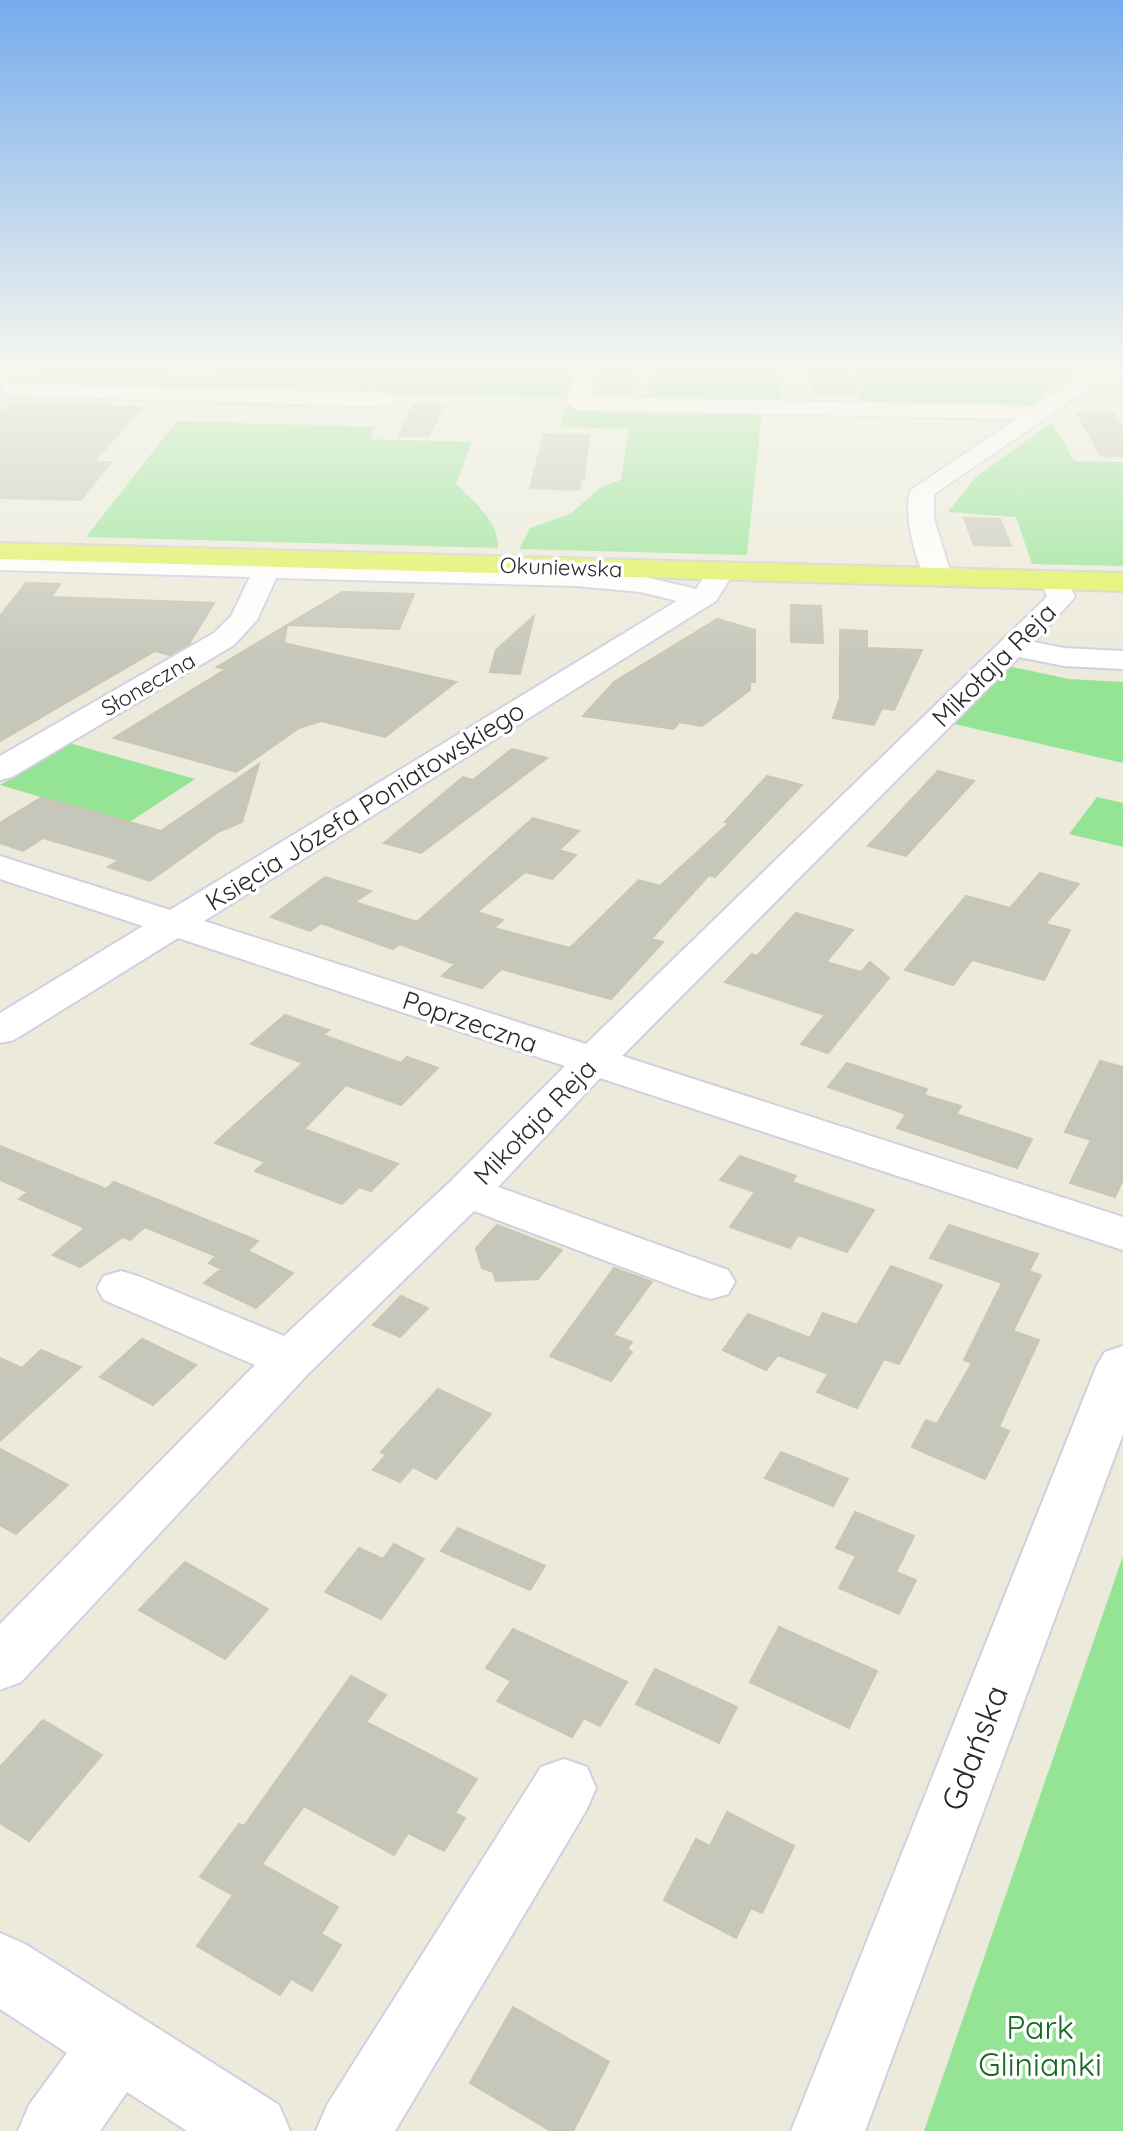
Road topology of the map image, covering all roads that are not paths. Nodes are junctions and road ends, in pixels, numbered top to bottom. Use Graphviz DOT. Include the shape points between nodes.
graph roads {
  1 [pos="961,466"];
  2 [pos="0,551"];
  3 [pos="0,562"];
  4 [pos="267,569"];
  5 [pos="721,572"];
  6 [pos="938,577"];
  7 [pos="1055,580"];
  8 [pos="1123,582"];
  9 [pos="701,598"];
  10 [pos="1012,647"];
  11 [pos="1123,660"];
  12 [pos="0,770"];
  13 [pos="0,867"];
  14 [pos="176,924"];
  15 [pos="0,1031"];
  16 [pos="591,1063"];
  17 [pos="467,1192"];
  18 [pos="1123,1234"];
  19 [pos="711,1282"];
  20 [pos="121,1288"];
  21 [pos="291,1360"];
  22 [pos="1123,1365"];
  23 [pos="0,1664"];
  24 [pos="564,1788"];
  25 [pos="0,1968"];
  26 [pos="116,2046"];
  27 [pos="55,2131"];
  28 [pos="253,2131"];
  29 [pos="353,2131"];
  30 [pos="828,2131"];
  1 -- 6 [label="street" via="919,495"];
  2 -- 5 [label="main road, Okuniewska"];
  3 -- 4 [label="street, Okuniewska"];
  4 -- 9 [label="street, Okuniewska" via="606,580"];
  4 -- 12 [label="street, Słoneczna" via="243,620 224,639"];
  5 -- 6 [label="main road, Okuniewska"];
  5 -- 9 [label="street, Księcia Józefa Poniatowskiego"];
  6 -- 7 [label="main road, Okuniewska"];
  7 -- 8 [label="main road, Okuniewska"];
  7 -- 10 [label="street, Mikołaja Reja" via="1059,601"];
  9 -- 14 [label="street, Księcia Józefa Poniatowskiego"];
  10 -- 11 [label="street"];
  10 -- 16 [label="street, Mikołaja Reja"];
  13 -- 14 [label="street, Poprzeczna"];
  14 -- 15 [label="street, Księcia Józefa Poniatowskiego"];
  14 -- 16 [label="street, Poprzeczna"];
  16 -- 17 [label="street, Mikołaja Reja"];
  16 -- 18 [label="street, Poprzeczna"];
  17 -- 19 [label="street"];
  17 -- 21 [label="street, Mikołaja Reja"];
  20 -- 21 [label="street"];
  21 -- 23 [label="street, Mikołaja Reja"];
  22 -- 30 [label="street, Gdańska"];
  24 -- 29 [label="street"];
  25 -- 26 [label="street"];
  26 -- 27 [label="street"];
  26 -- 28 [label="street"];
}
